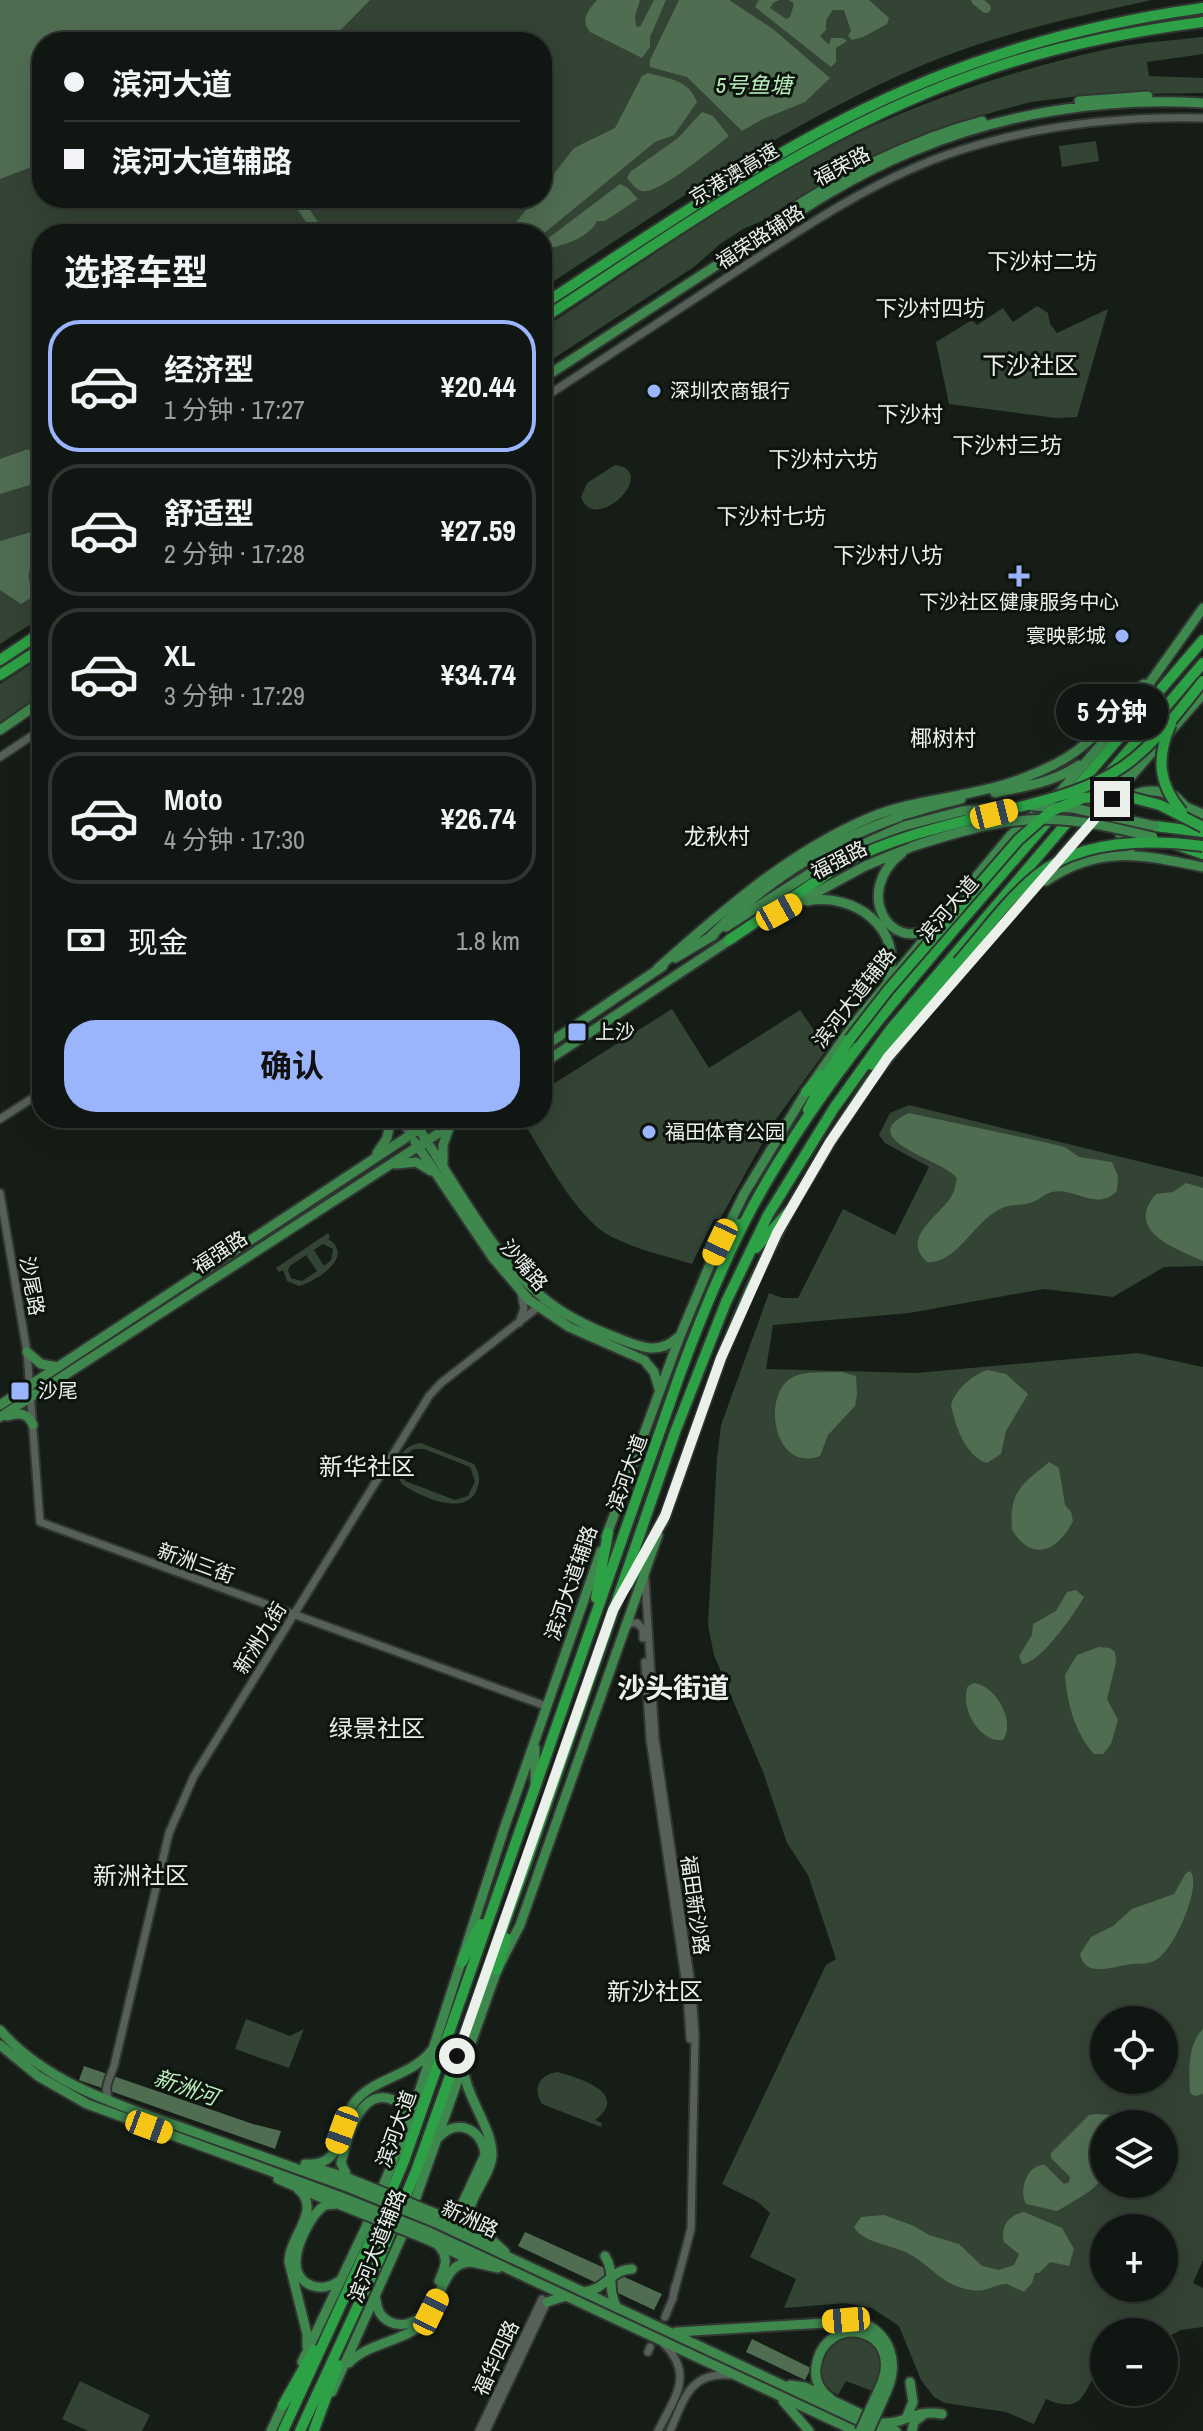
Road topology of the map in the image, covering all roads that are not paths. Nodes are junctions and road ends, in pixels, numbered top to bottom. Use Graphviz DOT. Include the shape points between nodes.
graph roads {
  1 [pos="1203,6"];
  2 [pos="1203,24"];
  3 [pos="973,69"];
  4 [pos="955,76"];
  5 [pos="1203,100"];
  6 [pos="1203,118"];
  7 [pos="552,299"];
  8 [pos="552,312"];
  9 [pos="552,365"];
  10 [pos="552,373"];
  11 [pos="552,393"];
  12 [pos="1203,608"];
  13 [pos="32,639"];
  14 [pos="1203,640"];
  15 [pos="32,654"];
  16 [pos="0,660"];
  17 [pos="1186,660"];
  18 [pos="1203,663"];
  19 [pos="1160,667"];
  20 [pos="0,675"];
  21 [pos="1203,681"];
  22 [pos="1203,694"];
  23 [pos="32,708"];
  24 [pos="1129,712"];
  25 [pos="1116,713"];
  26 [pos="32,716"];
  27 [pos="1176,719"];
  28 [pos="0,730"];
  29 [pos="32,736"];
  30 [pos="0,737"];
  31 [pos="1105,740"];
  32 [pos="1152,752"];
  33 [pos="0,757"];
  34 [pos="1088,759"];
  35 [pos="1175,797"];
  36 [pos="1082,805"];
  37 [pos="1203,814"];
  38 [pos="1187,825"];
  39 [pos="1203,829"];
  40 [pos="1154,831"];
  41 [pos="1203,846"];
  42 [pos="911,847"];
  43 [pos="1203,856"];
  44 [pos="1157,858"];
  45 [pos="1203,867"];
  46 [pos="1031,892"];
  47 [pos="796,903"];
  48 [pos="940,920"];
  49 [pos="709,938"];
  50 [pos="729,940"];
  51 [pos="657,969"];
  52 [pos="884,988"];
  53 [pos="552,1041"];
  54 [pos="880,1055"];
  55 [pos="552,1057"];
  56 [pos="834,1062"];
  57 [pos="806,1092"];
  58 [pos="32,1098"];
  59 [pos="854,1104"];
  60 [pos="834,1108"];
  61 [pos="0,1119"];
  62 [pos="389,1128"];
  63 [pos="411,1128"];
  64 [pos="414,1128"];
  65 [pos="421,1128"];
  66 [pos="446,1128"];
  67 [pos="452,1128"];
  68 [pos="415,1132"];
  69 [pos="422,1143"];
  70 [pos="791,1144"];
  71 [pos="370,1162"];
  72 [pos="444,1167"];
  73 [pos="378,1171"];
  74 [pos="438,1177"];
  75 [pos="0,1193"];
  76 [pos="753,1207"];
  77 [pos="789,1211"];
  78 [pos="713,1257"];
  79 [pos="747,1258"];
  80 [pos="517,1288"];
  81 [pos="542,1304"];
  82 [pos="516,1327"];
  83 [pos="680,1336"];
  84 [pos="96,1348"];
  85 [pos="27,1352"];
  86 [pos="58,1367"];
  87 [pos="30,1385"];
  88 [pos="659,1389"];
  89 [pos="31,1398"];
  90 [pos="0,1405"];
  91 [pos="0,1418"];
  92 [pos="33,1425"];
  93 [pos="665,1516"];
  94 [pos="608,1533"];
  95 [pos="645,1572"];
  96 [pos="613,1610"];
  97 [pos="293,1615"];
  98 [pos="626,1627"];
  99 [pos="590,1630"];
  100 [pos="546,1706"];
  101 [pos="535,1739"];
  102 [pos="535,1786"];
  103 [pos="528,1858"];
  104 [pos="499,1886"];
  105 [pos="462,1962"];
  106 [pos="497,1970"];
  107 [pos="0,2030"];
  108 [pos="435,2045"];
  109 [pos="6,2046"];
  110 [pos="465,2063"];
  111 [pos="104,2086"];
  112 [pos="89,2093"];
  113 [pos="112,2102"];
  114 [pos="104,2111"];
  115 [pos="82,2113"];
  116 [pos="409,2123"];
  117 [pos="438,2140"];
  118 [pos="275,2161"];
  119 [pos="305,2164"];
  120 [pos="254,2165"];
  121 [pos="347,2182"];
  122 [pos="298,2189"];
  123 [pos="340,2201"];
  124 [pos="436,2218"];
  125 [pos="475,2232"];
  126 [pos="427,2236"];
  127 [pos="438,2245"];
  128 [pos="605,2256"];
  129 [pos="514,2259"];
  130 [pos="476,2263"];
  131 [pos="509,2269"];
  132 [pos="614,2269"];
  133 [pos="632,2269"];
  134 [pos="346,2280"];
  135 [pos="536,2282"];
  136 [pos="606,2288"];
  137 [pos="675,2289"];
  138 [pos="583,2292"];
  139 [pos="566,2296"];
  140 [pos="376,2299"];
  141 [pos="360,2301"];
  142 [pos="544,2301"];
  143 [pos="617,2308"];
  144 [pos="665,2317"];
  145 [pos="662,2329"];
  146 [pos="659,2340"];
  147 [pos="299,2368"];
  148 [pos="342,2372"];
  149 [pos="740,2377"];
  150 [pos="910,2382"];
  151 [pos="777,2388"];
  152 [pos="883,2391"];
  153 [pos="831,2399"];
  154 [pos="283,2405"];
  155 [pos="929,2412"];
  156 [pos="942,2414"];
  157 [pos="905,2418"];
  158 [pos="880,2427"];
  159 [pos="271,2431"];
  160 [pos="283,2431"];
  161 [pos="300,2431"];
  162 [pos="313,2431"];
  163 [pos="479,2431"];
  164 [pos="486,2431"];
  165 [pos="658,2431"];
  166 [pos="670,2431"];
  167 [pos="809,2431"];
  168 [pos="858,2431"];
  169 [pos="869,2431"];
  170 [pos="896,2431"];
  171 [pos="912,2431"];
  1 -- 3 [label="highway" via="1077,33"];
  2 -- 3 [label="highway"];
  3 -- 4 [label="highway"];
  4 -- 7 [label="highway, 京港澳高速" via="848,117 782,152"];
  4 -- 8 [label="highway, 京港澳高速" via="784,163"];
  5 -- 9 [label="main road, 福荣路" via="1144,96 1067,103 1000,116 910,144 823,188"];
  5 -- 10 [label="main road, 福荣路" via="1118,103 1037,114 911,151 824,196"];
  6 -- 11 [label="street, 福荣路辅路" via="1135,118 1042,129 913,168 836,208"];
  12 -- 19 [label="main road, 滨河大道辅路"];
  13 -- 16 [label="highway"];
  14 -- 17 [label="highway, 滨河大道"];
  15 -- 20 [label="highway"];
  17 -- 24 [label="main road, 滨河大道辅路"];
  17 -- 70 [label="highway, 滨河大道" via="905,988"];
  18 -- 36 [label="highway, 滨河大道"];
  19 -- 24 [label="main road, 滨河大道辅路"];
  19 -- 25 [label="main road"];
  21 -- 27 [label="highway, bridge"];
  22 -- 27 [label="main road, 滨河大道辅路"];
  23 -- 28 [label="main road"];
  24 -- 31 [label="main road, 滨河大道辅路"];
  25 -- 31 [label="main road"];
  25 -- 51 [label="main road" via="1077,751 1015,781 900,807 848,828 749,891"];
  26 -- 30 [label="main road"];
  27 -- 32 [label="main road, 滨河大道辅路"];
  27 -- 35 [label="main road" via="1166,760"];
  27 -- 38 [label="highway, bridge" via="1163,744 1160,768"];
  27 -- 50 [label="highway, bridge" via="1136,757 1094,784 893,840 842,864"];
  29 -- 33 [label="street"];
  31 -- 34 [label="main road, 滨河大道辅路"];
  32 -- 36 [label="main road"];
  32 -- 46 [label="main road, 滨河大道辅路"];
  34 -- 48 [label="main road, 滨河大道辅路" via="1011,835"];
  34 -- 49 [label="main road" via="1042,783 940,804 865,828 756,894"];
  35 -- 37 [label="main road"];
  35 -- 44 [label="main road" via="1156,791 1135,793 1124,801 1118,816 1125,842"];
  36 -- 60 [label="highway, 滨河大道" via="890,1030"];
  38 -- 39 [label="highway, bridge"];
  38 -- 40 [label="highway"];
  38 -- 56 [label="highway, bridge" via="1149,801 1122,795 1083,798 1051,811 1018,840 888,990"];
  40 -- 42 [label="main road, 福强路, bridge" via="1032,820 985,826"];
  40 -- 43 [label="highway"];
  40 -- 49 [label="main road, 福强路, bridge" via="1089,811 1036,806 962,811 904,826 840,854"];
  41 -- 54 [label="highway, bridge" via="1128,843 1091,849 1035,876"];
  42 -- 47 [label="main road, 福强路"];
  42 -- 48 [label="main road" via="882,874 878,904 888,922 910,934"];
  44 -- 45 [label="main road"];
  44 -- 46 [label="main road" via="1100,856 1071,866"];
  46 -- 59 [label="main road, 滨河大道辅路" via="917,1021"];
  47 -- 50 [label="main road, 福强路"];
  47 -- 52 [label="main road" via="834,900 876,921 891,952"];
  48 -- 52 [label="main road, 滨河大道辅路"];
  49 -- 51 [label="main road, 福强路"];
  50 -- 55 [label="main road, 福强路"];
  51 -- 53 [label="main road, 福强路"];
  52 -- 57 [label="main road, 滨河大道辅路"];
  54 -- 59 [label="main road"];
  54 -- 60 [label="highway"];
  56 -- 57 [label="highway"];
  56 -- 70 [label="highway"];
  57 -- 78 [label="main road, 滨河大道辅路"];
  58 -- 61 [label="street"];
  59 -- 77 [label="main road, 滨河大道辅路"];
  60 -- 79 [label="highway, 滨河大道"];
  62 -- 71 [label="main road"];
  63 -- 68 [label="street, 沙嘴路"];
  64 -- 68 [label="street, 沙嘴路"];
  65 -- 68 [label="main road, 福强路"];
  66 -- 69 [label="main road, 福强路"];
  67 -- 72 [label="main road" via="445,1137"];
  68 -- 69 [label="main road, 沙嘴路"];
  68 -- 71 [label="main road, 福强路"];
  69 -- 72 [label="main road, 沙嘴路"];
  69 -- 73 [label="main road, 福强路"];
  69 -- 74 [label="main road, 沙嘴路"];
  70 -- 76 [label="highway, 滨河大道"];
  71 -- 84 [label="main road, 福强路"];
  72 -- 81 [label="main road, 沙嘴路"];
  73 -- 74 [label="main road" via="416,1162"];
  73 -- 84 [label="main road, 福强路"];
  74 -- 80 [label="main road, 沙嘴路"];
  75 -- 85 [label="street, 沙尾路"];
  76 -- 78 [label="highway"];
  76 -- 99 [label="highway, 滨河大道" via="698,1325"];
  77 -- 79 [label="highway"];
  77 -- 93 [label="main road, 滨河大道辅路" via="738,1317"];
  78 -- 83 [label="main road, 滨河大道辅路"];
  79 -- 96 [label="highway, 滨河大道" via="704,1352"];
  80 -- 81 [label="main road, 沙嘴路"];
  80 -- 82 [label="street" via="524,1308"];
  81 -- 82 [label="street, 新洲九街"];
  81 -- 83 [label="main road, 沙嘴路" via="641,1347 662,1348"];
  81 -- 88 [label="main road, 沙嘴路" via="575,1330 644,1360"];
  82 -- 97 [label="street, 新洲九街" via="429,1396"];
  83 -- 88 [label="main road, 滨河大道辅路"];
  84 -- 86 [label="main road, 福强路"];
  84 -- 89 [label="main road, 福强路"];
  85 -- 86 [label="main road" via="41,1364"];
  85 -- 87 [label="street, 沙尾路"];
  86 -- 87 [label="main road, 福强路"];
  87 -- 89 [label="street, 新洲三街"];
  87 -- 90 [label="main road, 福强路"];
  88 -- 94 [label="main road, 滨河大道辅路"];
  89 -- 91 [label="main road, 福强路"];
  89 -- 92 [label="street, 新洲三街"];
  91 -- 92 [label="main road" via="24,1414"];
  92 -- 97 [label="street, 新洲三街" via="40,1522"];
  93 -- 95 [label="main road, 滨河大道辅路"];
  93 -- 96 [label="highway"];
  94 -- 99 [label="highway"];
  94 -- 100 [label="main road, 滨河大道辅路"];
  95 -- 98 [label="main road, 滨河大道辅路"];
  95 -- 137 [label="street, 福田新沙路" via="655,1739 695,2036 691,2229"];
  96 -- 103 [label="highway, 滨河大道"];
  97 -- 100 [label="street, 新洲三街"];
  97 -- 111 [label="street, 新洲九街" via="194,1776 171,1824"];
  98 -- 106 [label="main road, 滨河大道辅路" via="520,1925"];
  98 -- 137 [label="street, 福田新沙路" via="633,1623 643,1629 650,1739 689,2013 688,2213"];
  99 -- 102 [label="highway, 滨河大道"];
  100 -- 101 [label="main road, 滨河大道辅路"];
  101 -- 102 [label="main road"];
  101 -- 105 [label="main road, 滨河大道辅路"];
  102 -- 104 [label="highway, 滨河大道"];
  103 -- 106 [label="highway"];
  103 -- 141 [label="highway, 滨河大道" via="416,2171"];
  104 -- 105 [label="highway"];
  104 -- 134 [label="highway, 滨河大道" via="404,2161"];
  105 -- 108 [label="main road, 滨河大道辅路"];
  106 -- 110 [label="main road, 滨河大道辅路"];
  107 -- 109 [label="main road, 新洲路"];
  108 -- 116 [label="main road, 滨河大道辅路"];
  108 -- 119 [label="main road" via="419,2063 359,2097 330,2160"];
  109 -- 112 [label="main road, 新洲路"];
  109 -- 114 [label="main road, 新洲路" via="57,2088"];
  110 -- 117 [label="main road, 滨河大道辅路"];
  110 -- 125 [label="main road" via="467,2086 492,2151 468,2213"];
  111 -- 112 [label="street"];
  111 -- 113 [label="street"];
  112 -- 113 [label="main road, 新洲路"];
  113 -- 118 [label="main road, 新洲路"];
  114 -- 115 [label="main road"];
  114 -- 120 [label="main road, 新洲路"];
  116 -- 121 [label="main road" via="405,2107 392,2098 376,2097 364,2105 341,2163"];
  116 -- 134 [label="main road, 滨河大道辅路"];
  117 -- 124 [label="main road" via="448,2129 466,2127 478,2135 485,2155 460,2209"];
  117 -- 140 [label="main road, 滨河大道辅路"];
  118 -- 119 [label="main road"];
  118 -- 121 [label="main road, 新洲路"];
  119 -- 121 [label="main road"];
  120 -- 122 [label="main road"];
  120 -- 123 [label="main road, 新洲路"];
  121 -- 124 [label="main road, bridge"];
  122 -- 123 [label="main road"];
  122 -- 147 [label="main road" via="309,2206 289,2256 307,2334"];
  123 -- 126 [label="main road, 新洲路, bridge"];
  123 -- 134 [label="main road" via="315,2214 296,2264 301,2278 312,2286 327,2288"];
  124 -- 125 [label="main road"];
  124 -- 129 [label="main road, 新洲路"];
  125 -- 129 [label="main road"];
  126 -- 127 [label="main road"];
  126 -- 131 [label="main road, 新洲路"];
  127 -- 130 [label="main road"];
  127 -- 140 [label="main road" via="446,2255 445,2268 419,2319 406,2325 387,2321 378,2313"];
  128 -- 132 [label="main road"];
  129 -- 138 [label="main road, 新洲路"];
  130 -- 131 [label="main road"];
  130 -- 148 [label="main road" via="463,2262 453,2269 421,2325 359,2354"];
  131 -- 135 [label="main road, 新洲路"];
  132 -- 133 [label="main road"];
  132 -- 136 [label="main road"];
  134 -- 147 [label="main road, 滨河大道辅路"];
  134 -- 154 [label="highway"];
  134 -- 160 [label="highway, 滨河大道"];
  135 -- 139 [label="main road, 新洲路"];
  135 -- 142 [label="main road"];
  136 -- 138 [label="main road"];
  136 -- 143 [label="main road"];
  137 -- 144 [label="street, 福田新沙路"];
  138 -- 143 [label="main road, 新洲路"];
  139 -- 142 [label="main road"];
  139 -- 146 [label="main road, 新洲路"];
  140 -- 148 [label="main road, 滨河大道辅路"];
  141 -- 161 [label="highway, 滨河大道"];
  141 -- 162 [label="highway"];
  142 -- 163 [label="street, 福华四路"];
  142 -- 164 [label="street, 福华四路"];
  143 -- 145 [label="main road, 新洲路"];
  145 -- 151 [label="main road, 新洲路"];
  145 -- 152 [label="main road" via="688,2333 859,2321 878,2331 890,2349 893,2373"];
  146 -- 149 [label="main road, 新洲路"];
  146 -- 165 [label="street" via="679,2364 681,2377"];
  147 -- 154 [label="main road, 滨河大道辅路"];
  148 -- 162 [label="main road, 滨河大道辅路"];
  149 -- 151 [label="main road, 新洲路"];
  149 -- 166 [label="street" via="702,2378"];
  150 -- 157 [label="main road" via="913,2402"];
  151 -- 153 [label="main road" via="805,2387"];
  151 -- 158 [label="main road, 新洲路"];
  151 -- 167 [label="main road"];
  151 -- 168 [label="main road, 新洲路"];
  152 -- 153 [label="main road" via="883,2349 863,2333 846,2332 827,2343 817,2363 815,2377"];
  152 -- 168 [label="main road, bridge"];
  152 -- 169 [label="main road, bridge"];
  153 -- 158 [label="main road"];
  154 -- 159 [label="main road, 滨河大道辅路"];
  155 -- 156 [label="main road"];
  155 -- 157 [label="main road"];
  155 -- 171 [label="main road" via="917,2418"];
  157 -- 158 [label="main road"];
  158 -- 170 [label="main road"];
}
